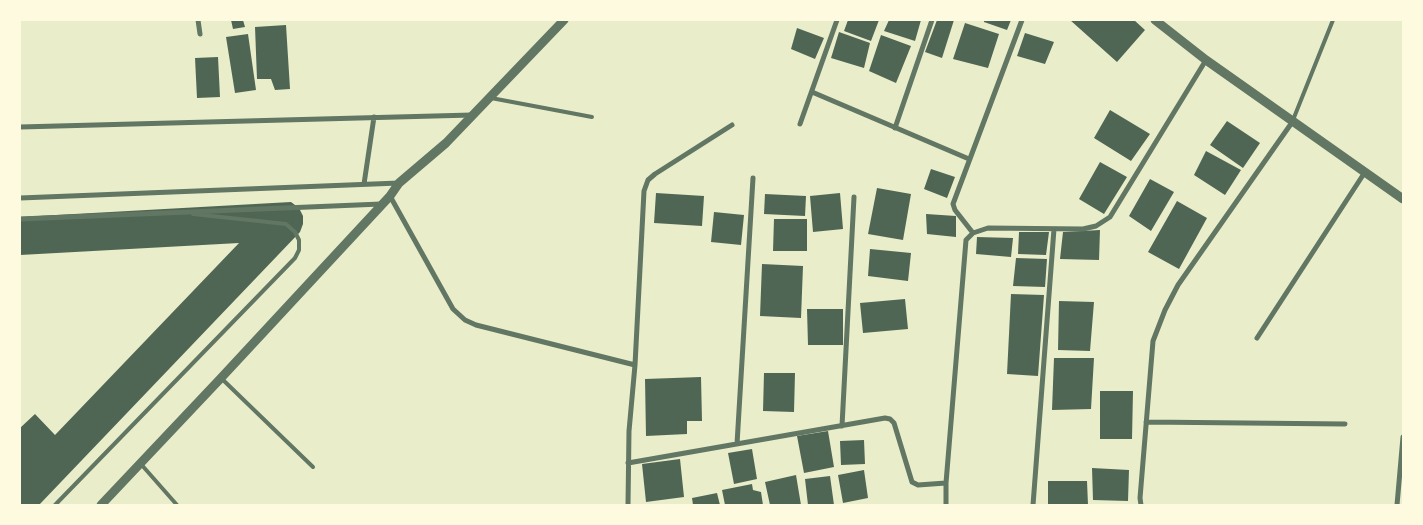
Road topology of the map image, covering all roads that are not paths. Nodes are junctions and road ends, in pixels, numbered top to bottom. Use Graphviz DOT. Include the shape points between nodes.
graph roads {
  1 [pos="198,20"];
  2 [pos="564,20"];
  3 [pos="837,20"];
  4 [pos="932,20"];
  5 [pos="1022,20"];
  6 [pos="1156,20"];
  7 [pos="1333,20"];
  8 [pos="200,34"];
  9 [pos="1206,60"];
  10 [pos="812,92"];
  11 [pos="489,98"];
  12 [pos="473,115"];
  13 [pos="374,117"];
  14 [pos="592,117"];
  15 [pos="1293,121"];
  16 [pos="800,124"];
  17 [pos="732,125"];
  18 [pos="20,127"];
  19 [pos="895,128"];
  20 [pos="969,159"];
  21 [pos="1365,172"];
  22 [pos="753,178"];
  23 [pos="399,183"];
  24 [pos="364,184"];
  25 [pos="390,196"];
  26 [pos="854,197"];
  27 [pos="20,198"];
  28 [pos="1403,199"];
  29 [pos="381,204"];
  30 [pos="188,213"];
  31 [pos="20,219"];
  32 [pos="1054,229"];
  33 [pos="973,233"];
  34 [pos="1257,338"];
  35 [pos="635,365"];
  36 [pos="221,378"];
  37 [pos="1146,422"];
  38 [pos="1344,424"];
  39 [pos="842,426"];
  40 [pos="1403,437"];
  41 [pos="737,444"];
  42 [pos="628,463"];
  43 [pos="140,464"];
  44 [pos="313,467"];
  45 [pos="946,483"];
  46 [pos="55,505"];
  47 [pos="101,505"];
  48 [pos="177,505"];
  49 [pos="628,505"];
  50 [pos="946,505"];
  51 [pos="1033,505"];
  52 [pos="1141,505"];
  53 [pos="1397,505"];
  1 -- 8 [label="street"];
  2 -- 11 [label="street"];
  3 -- 10 [label="street"];
  4 -- 19 [label="street"];
  5 -- 20 [label="street"];
  6 -- 9 [label="street"];
  7 -- 15 [label="lane"];
  9 -- 15 [label="street"];
  9 -- 32 [label="street" via="1110,217 1096,226 1083,229"];
  10 -- 16 [label="street"];
  10 -- 19 [label="street"];
  11 -- 12 [label="street"];
  11 -- 14 [label="lane"];
  12 -- 13 [label="street"];
  12 -- 23 [label="street"];
  13 -- 18 [label="street"];
  13 -- 24 [label="street"];
  15 -- 21 [label="street"];
  15 -- 37 [label="street" via="1178,285 1165,310 1153,341"];
  17 -- 35 [label="street" via="648,180 644,191"];
  19 -- 20 [label="street"];
  20 -- 33 [label="street" via="953,204"];
  21 -- 28 [label="street"];
  21 -- 34 [label="street"];
  22 -- 41 [label="street"];
  23 -- 24 [label="street"];
  23 -- 25 [label="street"];
  24 -- 27 [label="street"];
  25 -- 29 [label="street"];
  25 -- 35 [label="street" via="453,309 465,320"];
  26 -- 39 [label="street"];
  29 -- 30 [label="street"];
  29 -- 36 [label="street"];
  30 -- 31 [label="street"];
  30 -- 46 [label="lane" via="286,224 299,240 299,250 295,258"];
  32 -- 33 [label="street" via="988,228"];
  32 -- 51 [label="street"];
  33 -- 45 [label="street" via="966,240"];
  35 -- 42 [label="street"];
  36 -- 43 [label="street"];
  36 -- 44 [label="lane"];
  37 -- 38 [label="street"];
  37 -- 52 [label="street"];
  39 -- 41 [label="street"];
  39 -- 45 [label="street" via="890,419 897,430 912,482 918,485"];
  40 -- 53 [label="street"];
  41 -- 42 [label="street"];
  42 -- 49 [label="street"];
  43 -- 47 [label="street"];
  43 -- 48 [label="lane"];
  45 -- 50 [label="street"];
}
